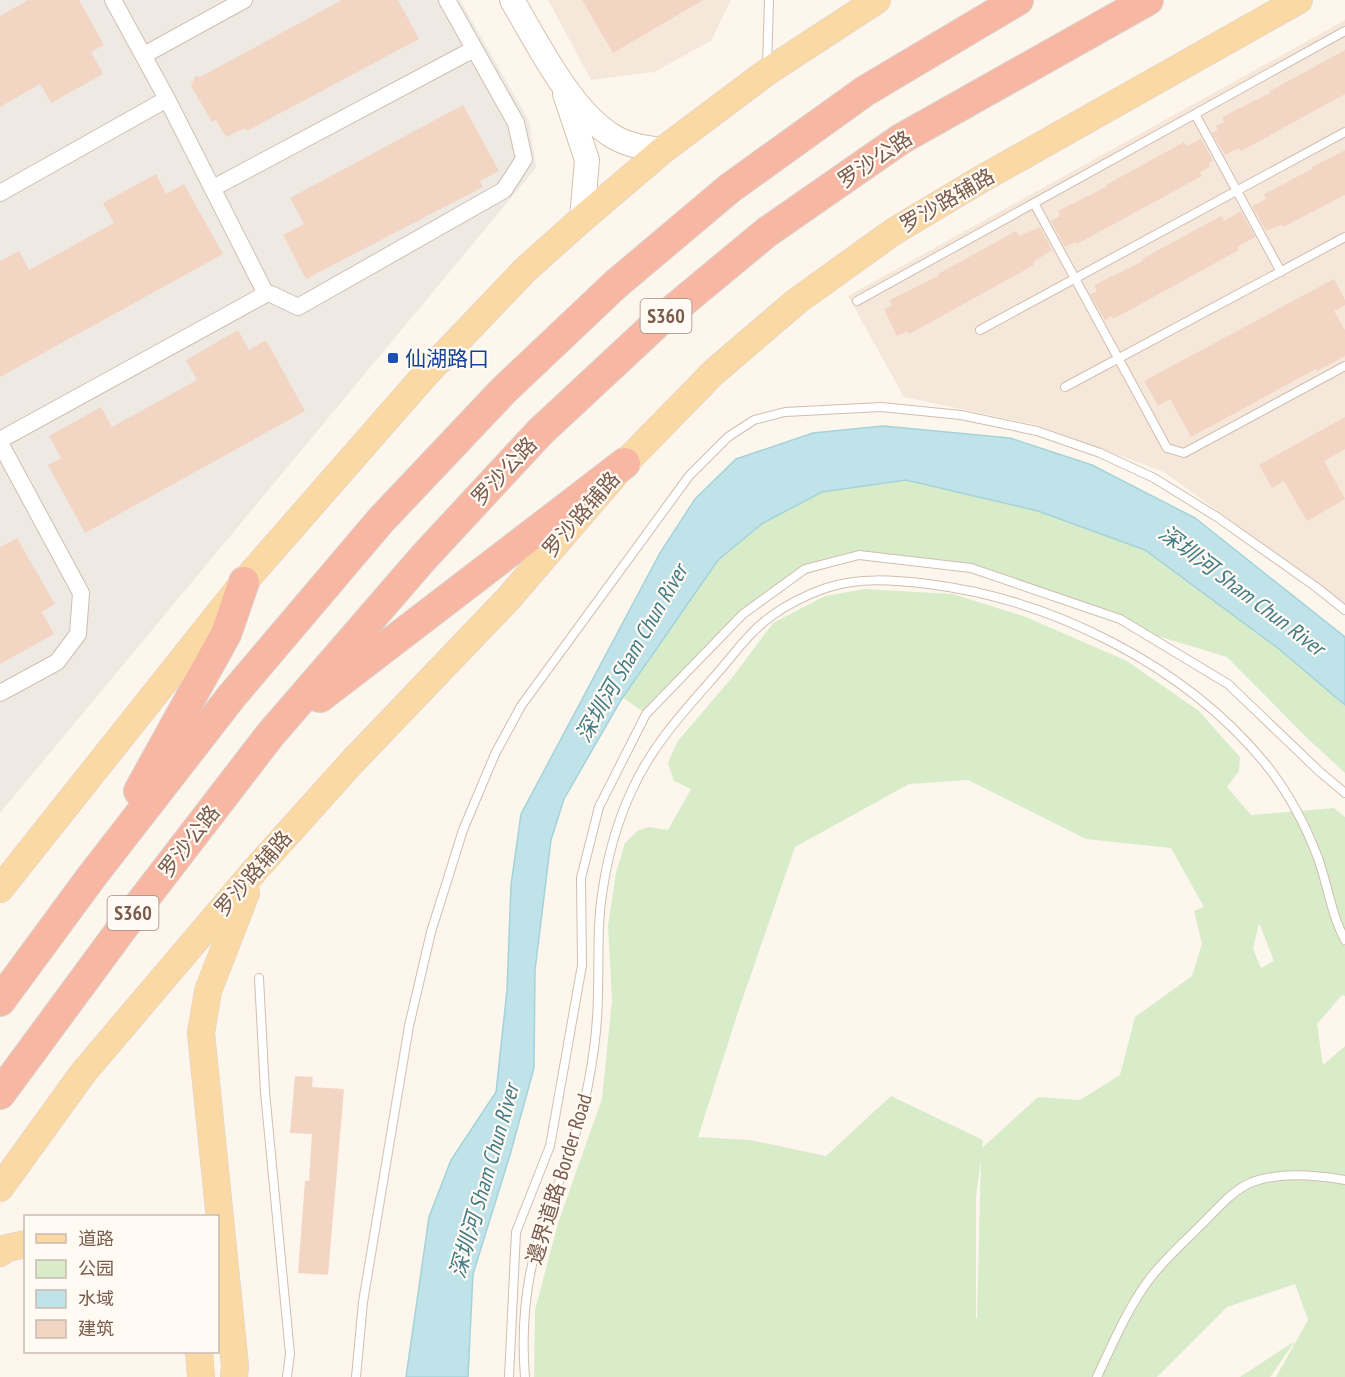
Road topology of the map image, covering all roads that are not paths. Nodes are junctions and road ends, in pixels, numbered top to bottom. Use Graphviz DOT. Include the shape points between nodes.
graph roads {
  1 [pos="113,0"];
  2 [pos="244,0"];
  3 [pos="447,0"];
  4 [pos="512,0"];
  5 [pos="769,0"];
  6 [pos="878,0"];
  7 [pos="1018,0"];
  8 [pos="1148,0"];
  9 [pos="1299,0"];
  10 [pos="1345,31"];
  11 [pos="474,49"];
  12 [pos="144,55"];
  13 [pos="767,72"];
  14 [pos="563,86"];
  15 [pos="167,99"];
  16 [pos="1195,114"];
  17 [pos="1345,132"];
  18 [pos="663,150"];
  19 [pos="213,188"];
  20 [pos="1236,191"];
  21 [pos="0,194"];
  22 [pos="1034,203"];
  23 [pos="582,219"];
  24 [pos="1345,237"];
  25 [pos="1281,272"];
  26 [pos="1075,278"];
  27 [pos="267,294"];
  28 [pos="857,301"];
  29 [pos="980,330"];
  30 [pos="1118,359"];
  31 [pos="1345,366"];
  32 [pos="1065,387"];
  33 [pos="0,442"];
  34 [pos="625,463"];
  35 [pos="244,582"];
  36 [pos="1345,610"];
  37 [pos="0,693"];
  38 [pos="270,735"];
  39 [pos="1345,793"];
  40 [pos="256,869"];
  41 [pos="92,876"];
  42 [pos="0,889"];
  43 [pos="1345,940"];
  44 [pos="259,978"];
  45 [pos="0,1000"];
  46 [pos="0,1094"];
  47 [pos="1345,1180"];
  48 [pos="0,1188"];
  49 [pos="24,1244"];
  50 [pos="0,1253"];
  51 [pos="199,1353"];
  52 [pos="201,1377"];
  53 [pos="234,1377"];
  54 [pos="287,1377"];
  55 [pos="356,1377"];
  56 [pos="509,1377"];
  57 [pos="525,1377"];
  58 [pos="1097,1377"];
  1 -- 12 [label="street"];
  2 -- 12 [label="street"];
  3 -- 11 [label="street"];
  4 -- 14 [label="street"];
  5 -- 13 [label="lane"];
  6 -- 13 [label="main road"];
  7 -- 41 [label="highway, S360" via="865,91 730,188 616,284 520,374 366,538 231,697"];
  8 -- 38 [label="highway, 罗沙公路 / S360" via="901,140 766,232 656,324 540,432 424,556"];
  9 -- 34 [label="main road, 罗沙路辅路" via="893,232 797,301 714,372"];
  10 -- 16 [label="lane"];
  11 -- 19 [label="street"];
  11 -- 27 [label="street" via="516,123 524,159 504,190 298,308"];
  12 -- 15 [label="street"];
  13 -- 18 [label="main road"];
  14 -- 18 [label="street" via="613,136 636,146"];
  14 -- 23 [label="street" via="587,160"];
  15 -- 19 [label="street"];
  15 -- 21 [label="street"];
  16 -- 20 [label="lane"];
  16 -- 22 [label="lane"];
  17 -- 20 [label="lane"];
  18 -- 23 [label="main road"];
  19 -- 27 [label="street"];
  20 -- 25 [label="lane"];
  20 -- 26 [label="lane"];
  22 -- 26 [label="lane"];
  22 -- 28 [label="lane"];
  23 -- 35 [label="main road" via="525,270 425,375"];
  24 -- 25 [label="lane"];
  25 -- 30 [label="lane"];
  26 -- 29 [label="lane"];
  26 -- 30 [label="lane"];
  27 -- 33 [label="street"];
  30 -- 31 [label="lane" via="1167,448 1184,453"];
  30 -- 32 [label="lane"];
  33 -- 37 [label="street" via="81,593 78,634 57,662"];
  34 -- 38 [label="highway"];
  34 -- 40 [label="main road, 罗沙路辅路" via="508,599"];
  35 -- 41 [label="highway" via="226,634"];
  35 -- 42 [label="main road"];
  36 -- 55 [label="lane" via="1217,517 1154,478 1100,453 1036,431 961,415 881,407 785,412 754,420 728,437 689,476 521,706 495,753 463,830 431,932 409,1026 363,1302"];
  38 -- 46 [label="highway, 罗沙公路 / S360"];
  39 -- 56 [label="lane" via="1228,684 1120,619 971,568 859,555 805,569 743,614 646,714 599,807 581,878 582,965 550,1146 516,1233"];
  40 -- 48 [label="main road, 罗沙路辅路" via="83,1073"];
  40 -- 53 [label="main road" via="208,991 201,1033"];
  41 -- 45 [label="highway, S360"];
  43 -- 57 [label="lane, 邊界道路 Border Road" via="1317,858 1290,799 1265,763 1227,724 1158,669 1090,632 1015,603 965,590 874,580 839,584 808,595 766,619 746,639 660,741 631,792 607,865 601,906 598,1008 591,1068 577,1133 533,1263 524,1324"];
  44 -- 54 [label="lane" via="265,1092 290,1354"];
  47 -- 58 [label="lane" via="1280,1177 1258,1180 1237,1191 1149,1279"];
  49 -- 50 [label="main road"];
  51 -- 52 [label="main road"];
}
